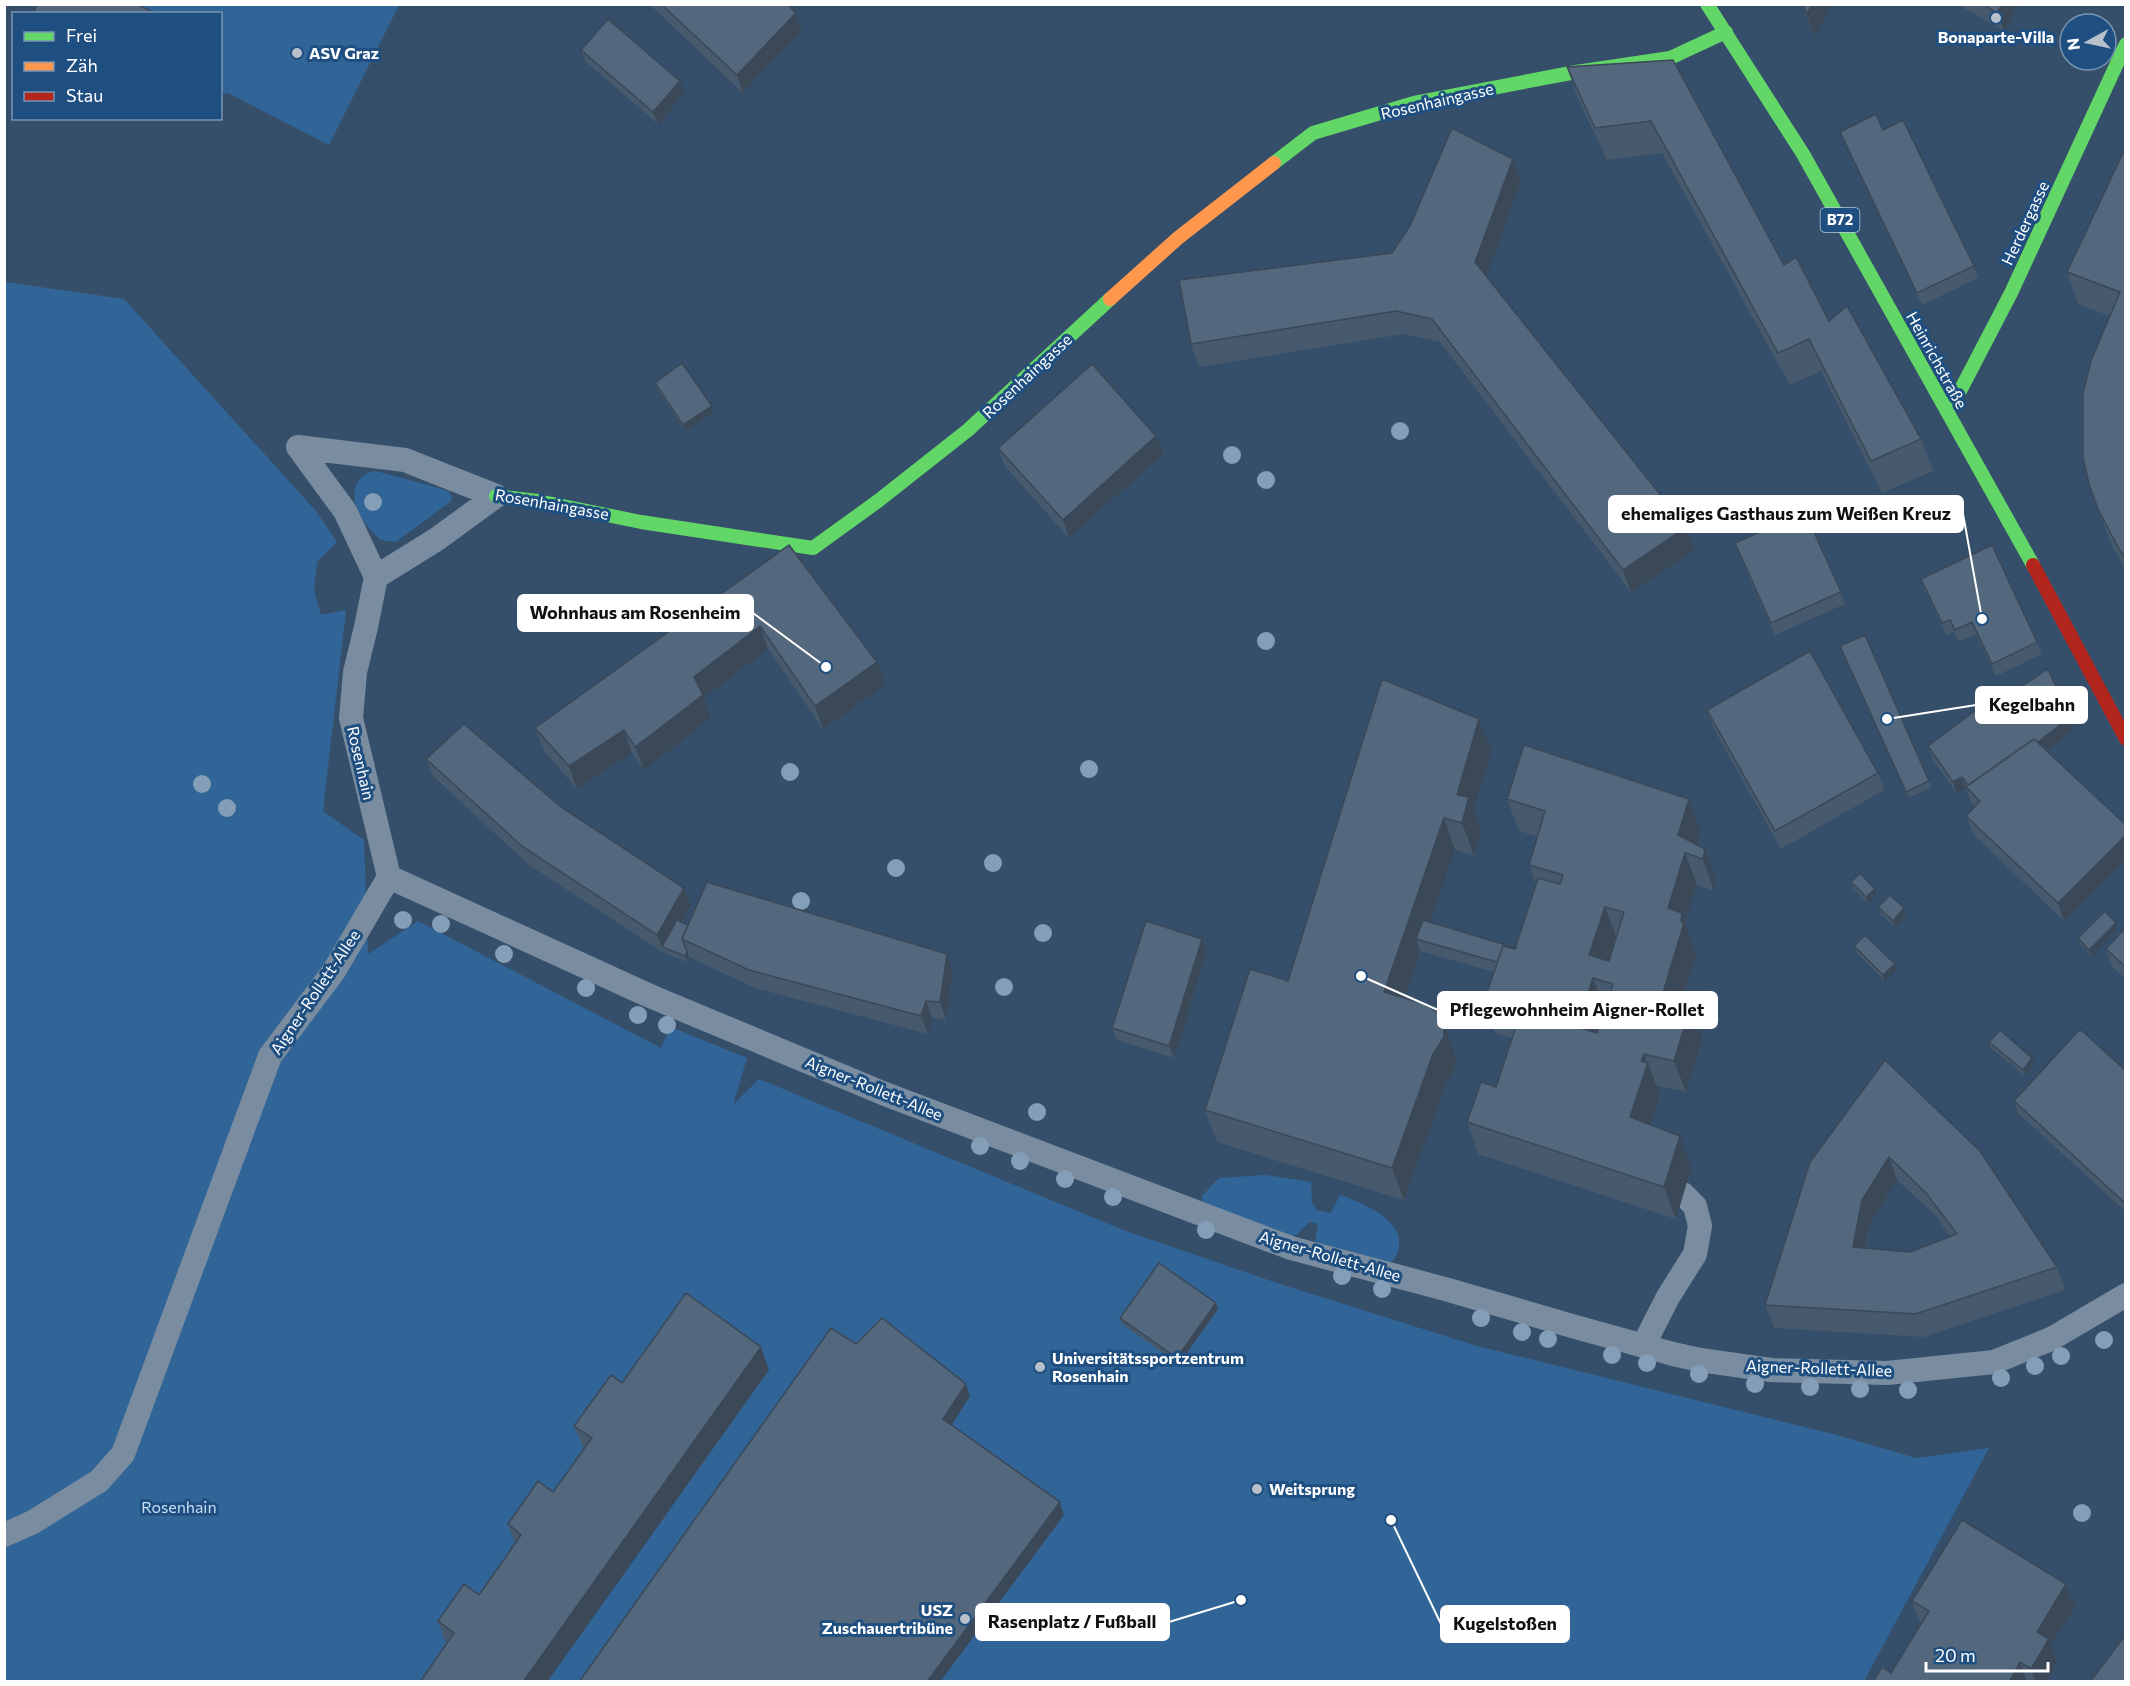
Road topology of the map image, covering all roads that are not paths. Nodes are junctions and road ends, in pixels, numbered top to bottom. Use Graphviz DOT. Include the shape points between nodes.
graph roads {
  1 [pos="1707,4"];
  2 [pos="1726,33"];
  3 [pos="2126,44"];
  4 [pos="1947,411"];
  5 [pos="496,496"];
  6 [pos="376,577"];
  7 [pos="2126,739"];
  8 [pos="389,877"];
  9 [pos="1683,1194"];
  10 [pos="2126,1295"];
  11 [pos="1643,1346"];
  12 [pos="4,1535"];
  1 -- 2 [label="street, Heinrichstraße / B72"];
  2 -- 4 [label="street, Heinrichstraße / B72" via="1803,154"];
  2 -- 5 [label="street, Rosenhaingasse" via="1670,58 1414,103 1313,133 1178,238 968,430 813,548"];
  3 -- 4 [label="street, Herdergasse" via="2011,293"];
  4 -- 7 [label="street, Heinrichstraße / B72"];
  5 -- 6 [label="lane"];
  5 -- 6 [label="lane, Rosenhaingasse" via="405,460 298,447 345,511"];
  6 -- 8 [label="lane, Rosenhain" via="355,672 351,718"];
  8 -- 11 [label="lane, Aigner-Rollett-Allee" via="650,996 885,1094 1291,1248"];
  8 -- 12 [label="lane, Aigner-Rollett-Allee" via="334,970 270,1056 123,1454 99,1481 33,1522"];
  9 -- 11 [label="lane" via="1695,1206 1700,1226 1695,1254"];
  10 -- 11 [label="lane, Aigner-Rollett-Allee" via="2051,1339 1994,1362 1899,1372 1771,1370 1701,1360"];
}
